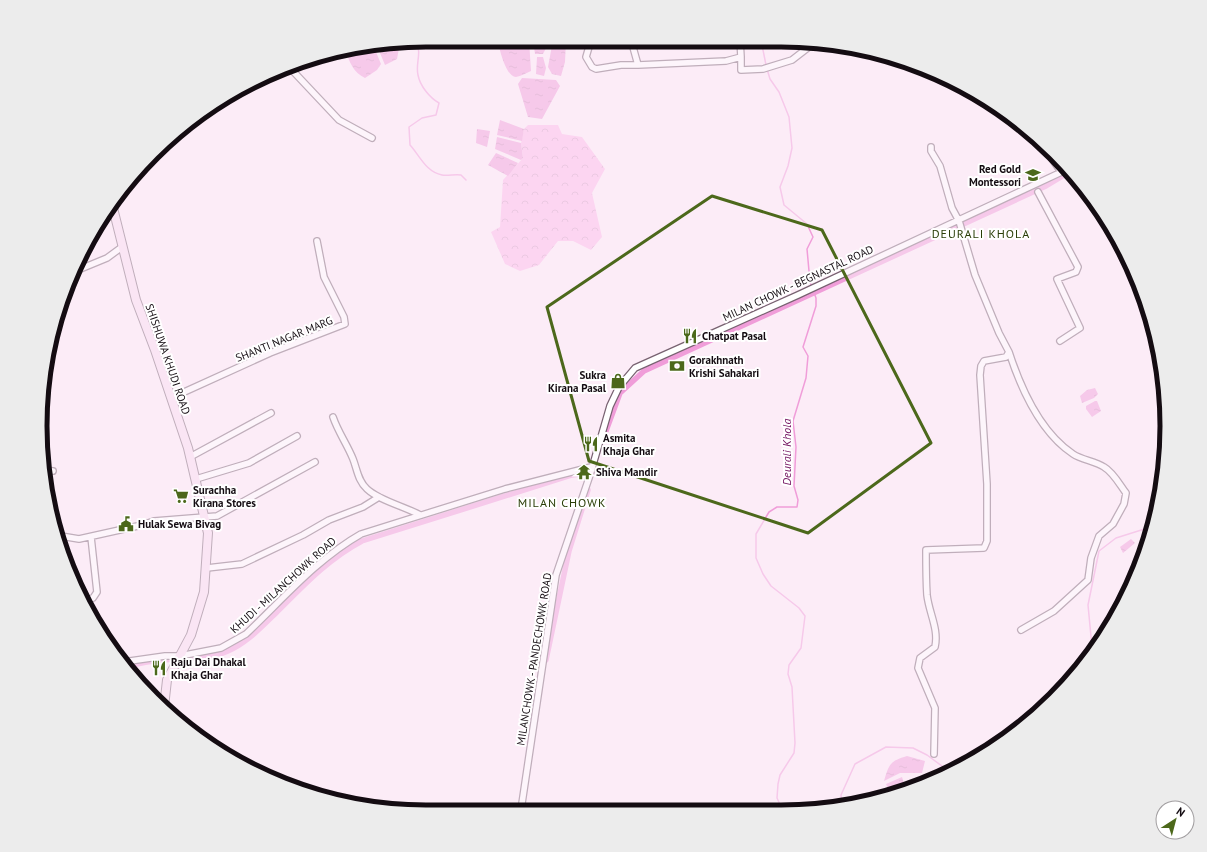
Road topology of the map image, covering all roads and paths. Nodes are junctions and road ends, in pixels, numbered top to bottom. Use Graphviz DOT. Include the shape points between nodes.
graph roads {
  1 [pos="589,47"];
  2 [pos="633,47"];
  3 [pos="740,47"];
  4 [pos="807,48"];
  5 [pos="741,57"];
  6 [pos="638,65"];
  7 [pos="293,71"];
  8 [pos="372,138"];
  9 [pos="930,147"];
  10 [pos="1058,167"];
  11 [pos="1061,172"];
  12 [pos="1038,192"];
  13 [pos="114,211"];
  14 [pos="959,220"];
  15 [pos="317,241"];
  16 [pos="122,247"];
  17 [pos="81,269"];
  18 [pos="1060,341"];
  19 [pos="1009,352"];
  20 [pos="171,398"];
  21 [pos="271,413"];
  22 [pos="333,417"];
  23 [pos="296,436"];
  24 [pos="190,457"];
  25 [pos="315,462"];
  26 [pos="591,468"];
  27 [pos="50,471"];
  28 [pos="53,471"];
  29 [pos="196,479"];
  30 [pos="379,497"];
  31 [pos="420,515"];
  32 [pos="205,518"];
  33 [pos="64,536"];
  34 [pos="91,537"];
  35 [pos="207,568"];
  36 [pos="89,599"];
  37 [pos="1021,630"];
  38 [pos="178,659"];
  39 [pos="129,661"];
  40 [pos="165,700"];
  41 [pos="934,754"];
  42 [pos="522,805"];
  1 -- 6 [label="street" via="586,57 596,69"];
  2 -- 6 [label="street"];
  3 -- 5 [label="street"];
  4 -- 5 [label="street" via="792,60 763,68 741,70"];
  5 -- 6 [label="street" via="726,61"];
  7 -- 8 [label="street" via="339,120"];
  9 -- 14 [label="street" via="940,166 952,208"];
  10 -- 11 [label="street"];
  11 -- 14 [label="street, MILAN CHOWK - BEGNASTAL ROAD"];
  12 -- 18 [label="street" via="1078,267 1076,272 1058,279 1080,328"];
  13 -- 16 [label="main road, SHISHUWA KHUDI ROAD"];
  14 -- 19 [label="street" via="975,275"];
  14 -- 26 [label="street, MILAN CHOWK - BEGNASTAL ROAD" via="635,368 619,387 610,406"];
  15 -- 20 [label="street, SHANTI NAGAR MARG" via="324,277 344,317 344,324 270,353"];
  16 -- 17 [label="street" via="107,258"];
  16 -- 20 [label="main road, SHISHUWA KHUDI ROAD" via="136,300"];
  19 -- 37 [label="street" via="1014,369 1038,417 1057,440 1074,455 1105,467 1126,493 1124,504 1113,524 1099,536 1091,558 1088,580 1054,611"];
  19 -- 41 [label="street" via="1006,357 984,361 981,366 987,541 984,548 926,550 927,596 934,620 936,640 935,647 920,658 918,668 936,708"];
  20 -- 24 [label="main road, SHISHUWA KHUDI ROAD"];
  21 -- 24 [label="street"];
  22 -- 30 [label="street" via="353,459 358,477 367,489"];
  23 -- 29 [label="street" via="249,463"];
  24 -- 29 [label="main road, SHISHUWA KHUDI ROAD"];
  25 -- 32 [label="street" via="217,516"];
  26 -- 31 [label="street, KHUDI - MILANCHOWK ROAD" via="505,489"];
  26 -- 42 [label="street, MILANCHOWK - PANDECHOWK ROAD" via="556,575"];
  27 -- 28 [label="street"];
  29 -- 32 [label="main road, SHISHUWA KHUDI ROAD"];
  30 -- 31 [label="street"];
  30 -- 35 [label="street" via="242,564"];
  31 -- 38 [label="street, KHUDI - MILANCHOWK ROAD" via="361,534 344,544 317,565 235,642 222,648"];
  32 -- 34 [label="street" via="154,521"];
  32 -- 35 [label="main road, SHISHUWA KHUDI ROAD" via="208,533"];
  33 -- 34 [label="street" via="79,539"];
  34 -- 36 [label="street" via="98,592"];
  35 -- 38 [label="main road, SHISHUWA KHUDI ROAD" via="204,592 191,635"];
  38 -- 39 [label="street, KHUDI - MILANCHOWK ROAD" via="165,656"];
  38 -- 40 [label="main road, SHISHUWA KHUDI ROAD" via="167,680"];
}
